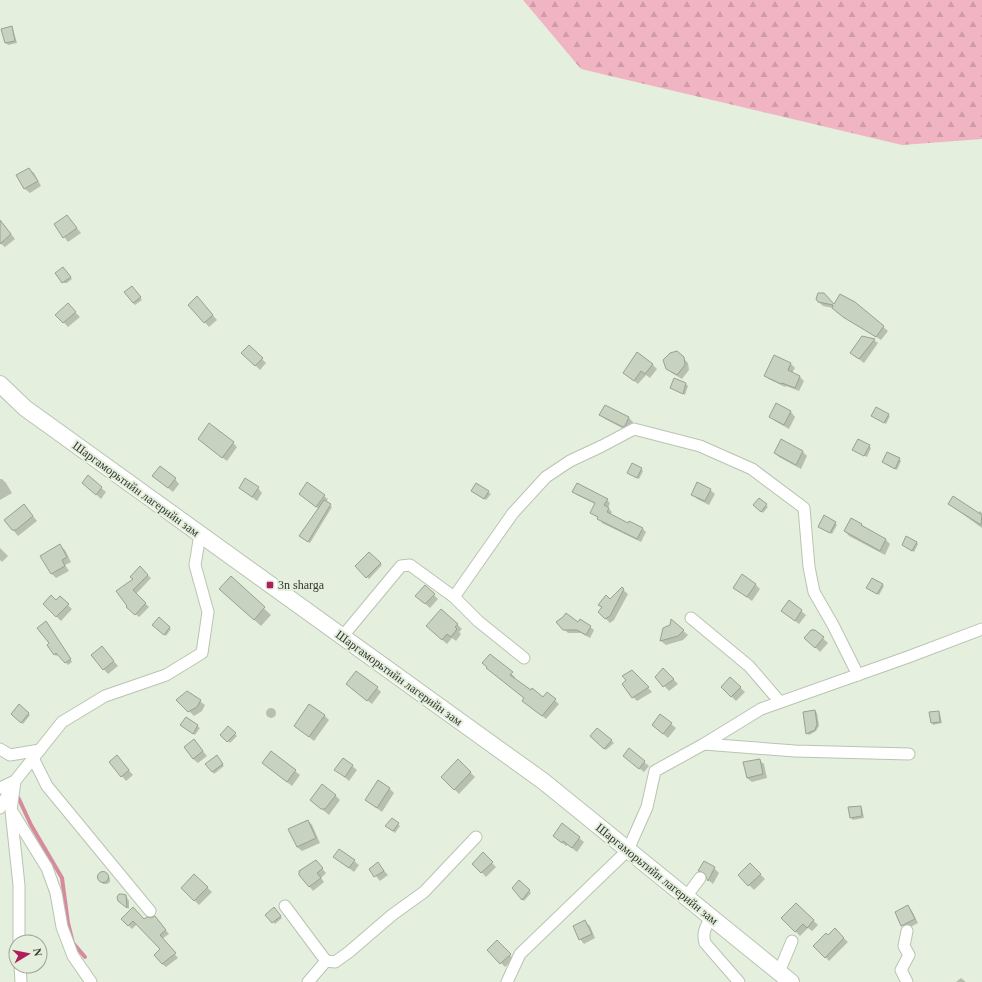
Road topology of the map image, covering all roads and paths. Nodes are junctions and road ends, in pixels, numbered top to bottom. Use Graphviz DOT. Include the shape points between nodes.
graph roads {
  1 [pos="0,384"];
  2 [pos="200,534"];
  3 [pos="454,596"];
  4 [pos="690,618"];
  5 [pos="982,629"];
  6 [pos="342,637"];
  7 [pos="524,658"];
  8 [pos="858,675"];
  9 [pos="780,702"];
  10 [pos="704,744"];
  11 [pos="0,749"];
  12 [pos="36,754"];
  13 [pos="910,754"];
  14 [pos="15,781"];
  15 [pos="0,788"];
  16 [pos="0,808"];
  17 [pos="11,811"];
  18 [pos="476,837"];
  19 [pos="628,850"];
  20 [pos="700,878"];
  21 [pos="686,897"];
  22 [pos="285,906"];
  23 [pos="150,911"];
  24 [pos="711,917"];
  25 [pos="907,931"];
  26 [pos="19,934"];
  27 [pos="792,941"];
  28 [pos="326,961"];
  29 [pos="785,977"];
  30 [pos="91,982"];
  31 [pos="308,982"];
  32 [pos="507,982"];
  33 [pos="739,982"];
  34 [pos="907,982"];
  1 -- 2 [label="street, Шаргаморьтийн лагерийн зам" via="25,408"];
  2 -- 6 [label="street, Шаргаморьтийн лагерийн зам"];
  2 -- 12 [label="street" via="195,565 208,612 202,654 166,675 105,696 62,722"];
  3 -- 6 [label="street" via="410,565 401,566"];
  3 -- 7 [label="street" via="478,621"];
  3 -- 8 [label="street" via="513,513 546,478 570,462 634,429 700,446 752,469 804,508 809,567 814,592 834,625"];
  4 -- 9 [label="street" via="749,666"];
  5 -- 8 [label="street"];
  6 -- 19 [label="street, Шаргаморьтийн лагерийн зам" via="543,781"];
  8 -- 9 [label="street"];
  9 -- 10 [label="street" via="761,709"];
  10 -- 13 [label="street" via="795,751"];
  10 -- 19 [label="street" via="656,771 647,807"];
  11 -- 12 [label="street" via="10,755"];
  12 -- 14 [label="street"];
  12 -- 23 [label="street" via="47,786"];
  14 -- 15 [label="street"];
  14 -- 16 [label="street"];
  14 -- 17 [label="street"];
  17 -- 26 [label="street" via="19,885"];
  17 -- 30 [label="street" via="47,868 56,893 62,927 73,956"];
  18 -- 28 [label="street" via="424,892 335,962"];
  19 -- 21 [label="street, Шаргаморьтийн лагерийн зам"];
  19 -- 32 [label="street" via="520,954"];
  20 -- 21 [label="street"];
  21 -- 24 [label="street, Шаргаморьтийн лагерийн зам"];
  22 -- 28 [label="street"];
  24 -- 29 [label="street, Шаргаморьтийн лагерийн зам"];
  24 -- 33 [label="street" via="704,930 705,943"];
  25 -- 34 [label="street" via="904,946 909,955 901,970"];
  27 -- 29 [label="street"];
  28 -- 31 [label="street"];
}
